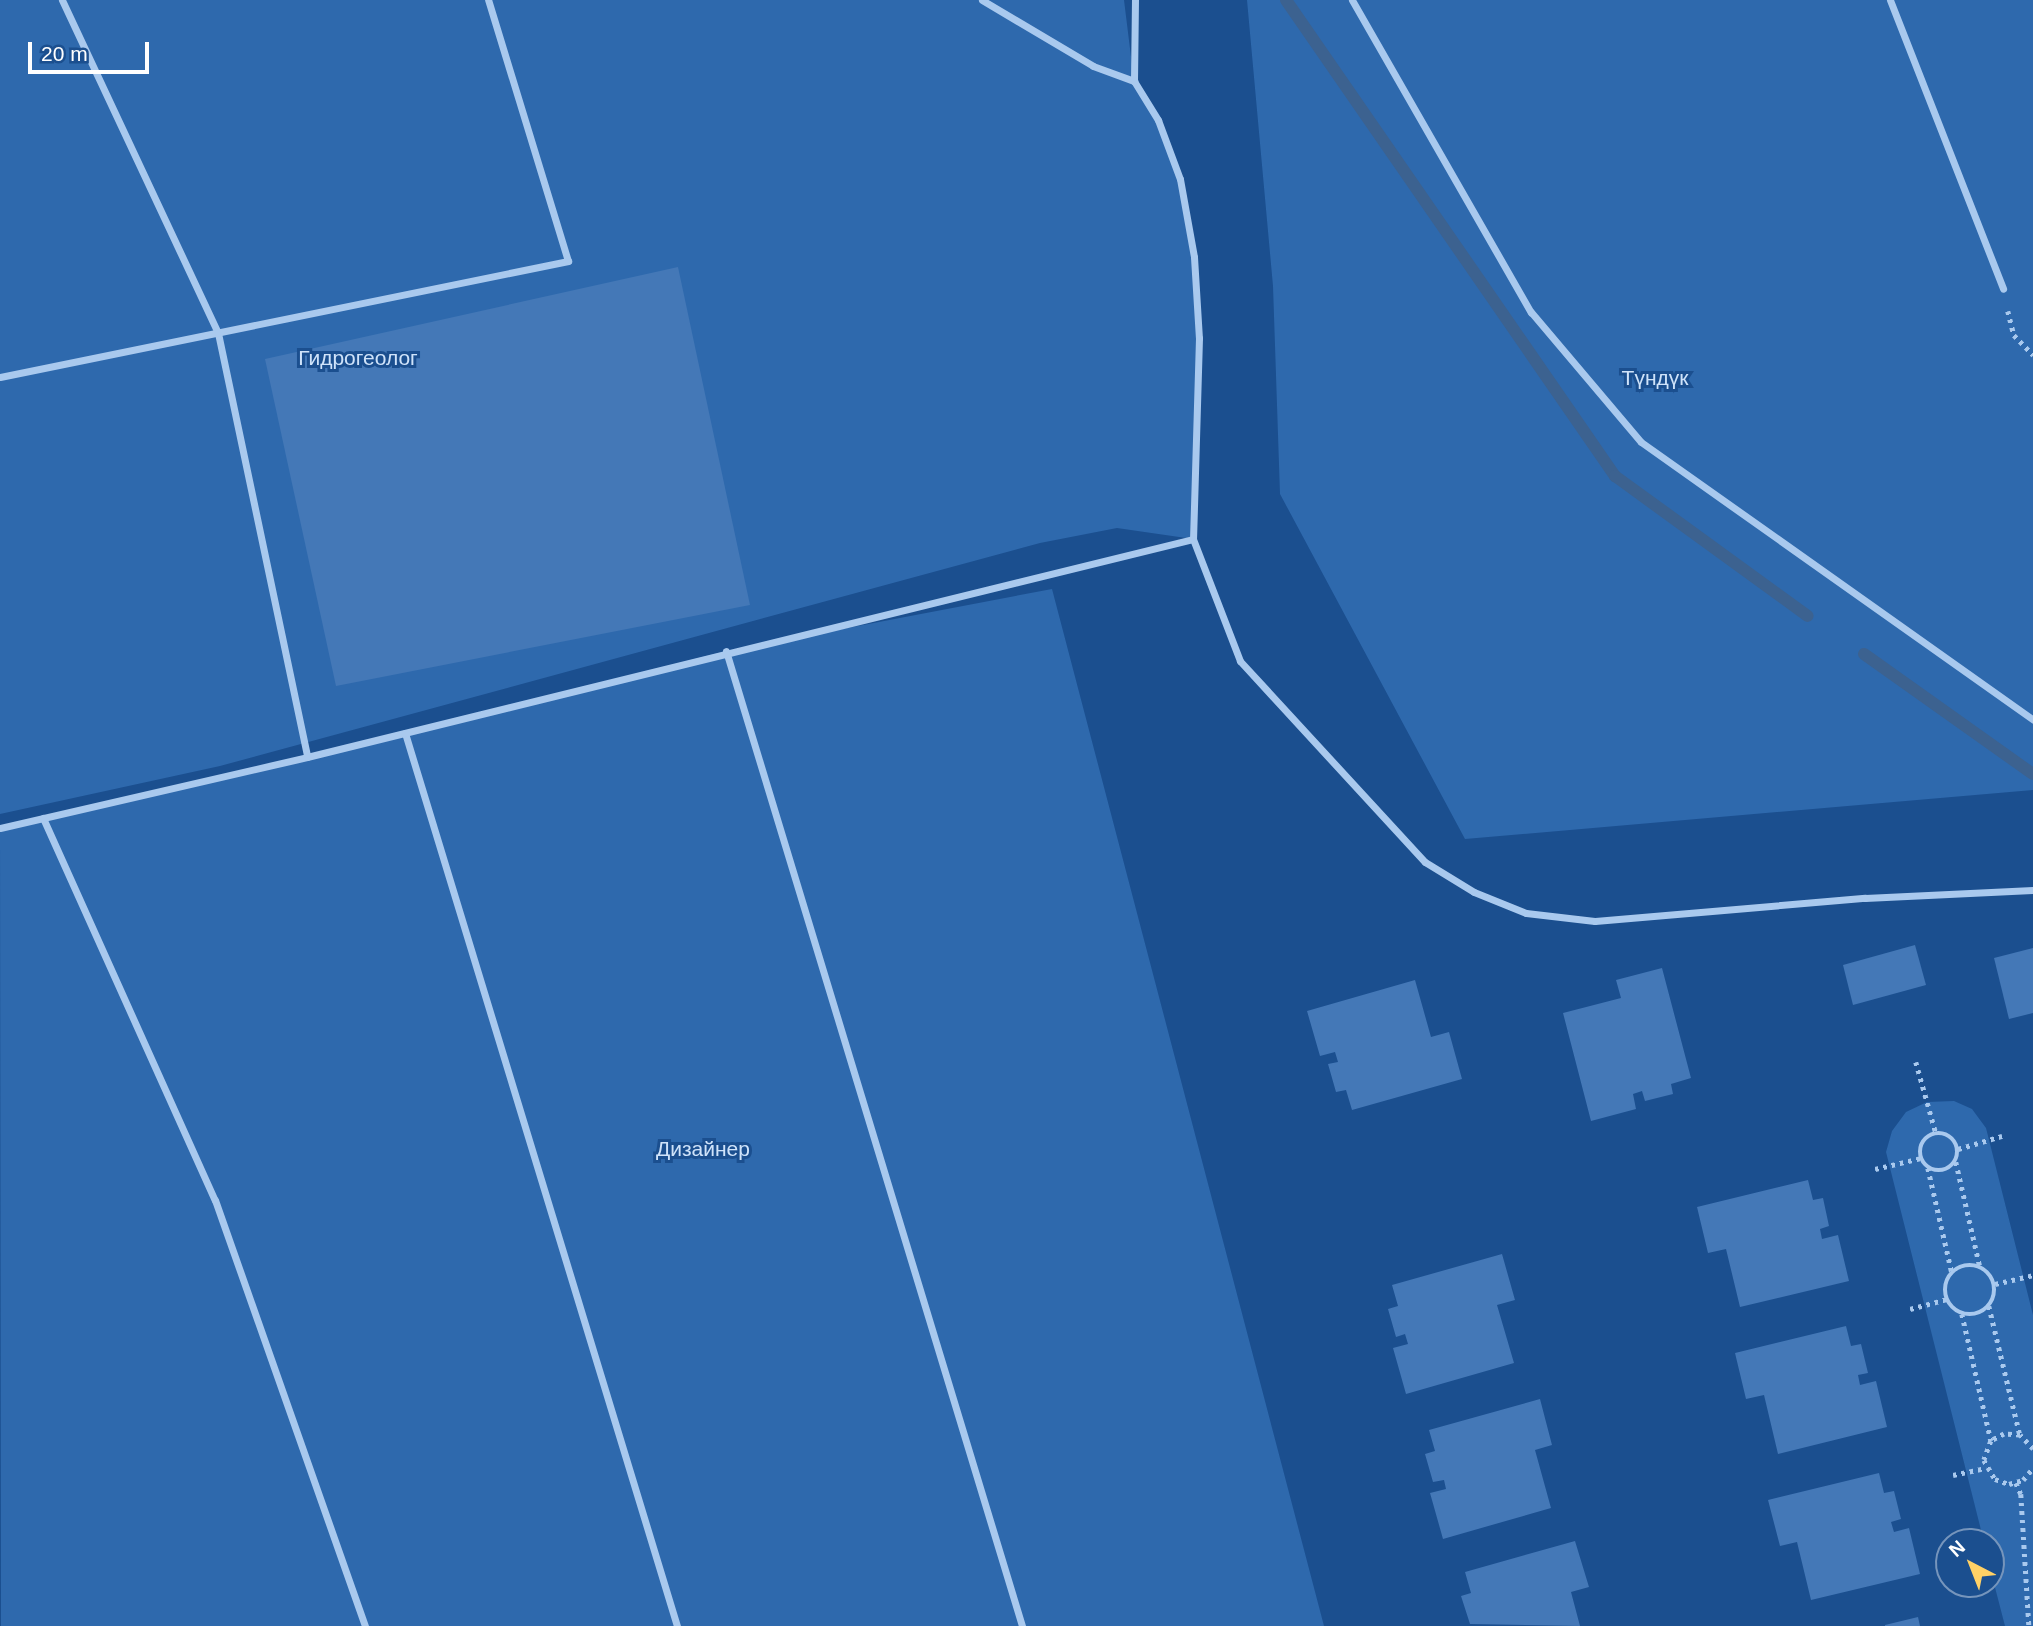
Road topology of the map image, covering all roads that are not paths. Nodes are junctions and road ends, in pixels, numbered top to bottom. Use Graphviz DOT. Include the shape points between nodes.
graph roads {
  1 [pos="62,0"];
  2 [pos="488,0"];
  3 [pos="982,0"];
  4 [pos="1135,0"];
  5 [pos="1352,0"];
  6 [pos="1890,0"];
  7 [pos="1134,81"];
  8 [pos="2003,289"];
  9 [pos="218,333"];
  10 [pos="0,377"];
  11 [pos="1193,540"];
  12 [pos="726,652"];
  13 [pos="2033,720"];
  14 [pos="405,733"];
  15 [pos="307,757"];
  16 [pos="43,818"];
  17 [pos="0,828"];
  18 [pos="2033,890"];
  19 [pos="365,1626"];
  20 [pos="677,1626"];
  21 [pos="1022,1626"];
  1 -- 9 [label="street"];
  2 -- 9 [label="street" via="568,261"];
  3 -- 7 [label="street" via="1093,66"];
  4 -- 7 [label="street"];
  5 -- 13 [label="street" via="1531,312 1641,442"];
  6 -- 8 [label="street"];
  7 -- 11 [label="street" via="1158,120 1180,178 1194,257 1199,338"];
  9 -- 10 [label="street"];
  9 -- 15 [label="street"];
  11 -- 12 [label="street"];
  11 -- 18 [label="street" via="1240,661 1425,862 1474,892 1526,913 1594,922 1865,898"];
  12 -- 14 [label="street"];
  12 -- 21 [label="street"];
  14 -- 15 [label="street"];
  14 -- 20 [label="street"];
  15 -- 16 [label="street"];
  16 -- 17 [label="street"];
  16 -- 19 [label="street" via="215,1200"];
}
